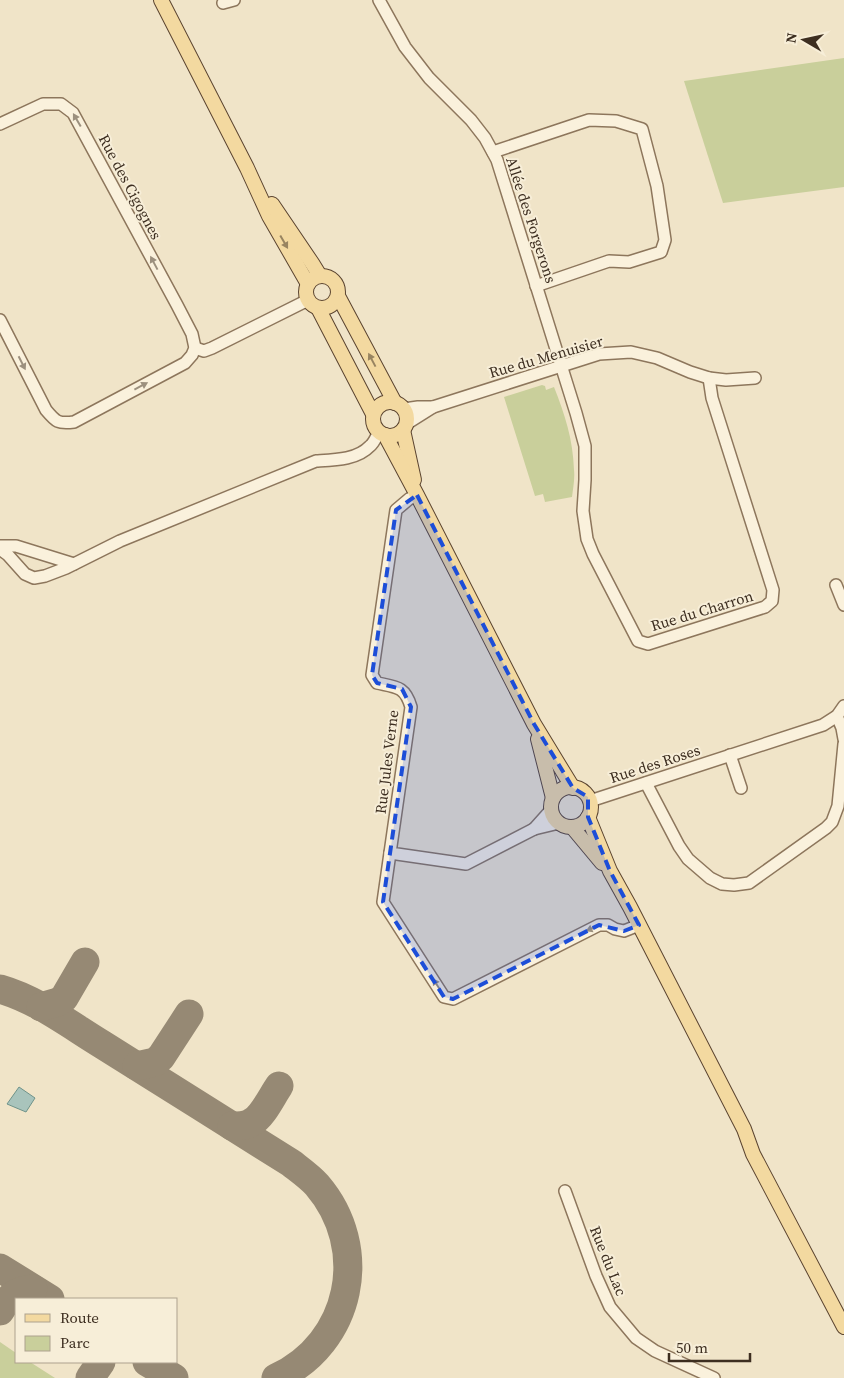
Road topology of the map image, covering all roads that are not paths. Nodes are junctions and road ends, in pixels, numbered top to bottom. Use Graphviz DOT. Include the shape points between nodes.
graph roads {
  1 [pos="161,0"];
  2 [pos="379,0"];
  3 [pos="0,124"];
  4 [pos="493,152"];
  5 [pos="314,280"];
  6 [pos="536,286"];
  7 [pos="338,296"];
  8 [pos="313,304"];
  9 [pos="0,320"];
  10 [pos="195,348"];
  11 [pos="560,366"];
  12 [pos="709,378"];
  13 [pos="755,378"];
  14 [pos="399,406"];
  15 [pos="433,407"];
  16 [pos="374,414"];
  17 [pos="405,427"];
  18 [pos="382,434"];
  19 [pos="417,495"];
  20 [pos="0,548"];
  21 [pos="74,564"];
  22 [pos="836,585"];
  23 [pos="844,605"];
  24 [pos="841,711"];
  25 [pos="534,724"];
  26 [pos="844,739"];
  27 [pos="844,744"];
  28 [pos="730,755"];
  29 [pos="646,783"];
  30 [pos="573,788"];
  31 [pos="741,788"];
  32 [pos="590,801"];
  33 [pos="552,804"];
  34 [pos="588,817"];
  35 [pos="565,825"];
  36 [pos="534,829"];
  37 [pos="390,854"];
  38 [pos="610,871"];
  39 [pos="639,925"];
  40 [pos="565,1191"];
  41 [pos="844,1328"];
  42 [pos="714,1378"];
  1 -- 5 [label="main road" via="247,168 312,262"];
  2 -- 4 [label="street, Allée des Forgerons" via="405,47 429,78 471,120"];
  10 -- 3 [label="street, Rue des Cigognes, one-way" via="192,334 73,112 61,104 43,104"];
  4 -- 6 [label="street, Allée des Forgerons"];
  4 -- 6 [label="street" via="589,120 616,120 642,130 657,186 665,240 661,252 629,262 609,261"];
  5 -- 7 [label="main road" via="325,276 334,281"];
  5 -- 8 [label="main road" via="306,292"];
  6 -- 11 [label="street, Allée des Forgerons"];
  7 -- 8 [label="main road" via="332,305 323,308"];
  14 -- 7 [label="main road, one-way"];
  8 -- 10 [label="street" via="204,351"];
  8 -- 16 [label="main road"];
  9 -- 10 [label="street, one-way" via="46,410 63,423 74,422 184,363"];
  11 -- 12 [label="street, Rue du Menuisier" via="599,354 631,352 657,358"];
  11 -- 12 [label="street, Rue du Charron" via="585,446 586,539 638,641 648,644 766,607 772,601 773,590 712,398"];
  11 -- 15 [label="street, Rue du Menuisier"];
  12 -- 13 [label="street, Rue du Menuisier"];
  14 -- 15 [label="street, Rue du Menuisier"];
  14 -- 16 [label="main road" via="390,402 380,405"];
  14 -- 17 [label="main road" via="407,419"];
  15 -- 17 [label="street, Rue du Menuisier"];
  16 -- 18 [label="main road" via="373,424"];
  17 -- 18 [label="main road" via="395,435"];
  17 -- 19 [label="main road"];
  18 -- 19 [label="main road"];
  18 -- 21 [label="street" via="362,452 342,459 316,461 120,541"];
  19 -- 25 [label="main road"];
  19 -- 37 [label="street, Rue Jules Verne" via="396,510 372,675 377,683 402,689 411,707"];
  20 -- 21 [label="street" via="16,546"];
  20 -- 21 [label="street" via="25,574 34,578"];
  22 -- 23 [label="street"];
  24 -- 26 [label="street"];
  24 -- 28 [label="street, Rue des Roses" via="823,725"];
  25 -- 30 [label="main road"];
  25 -- 33 [label="main road"];
  27 -- 29 [label="street" via="838,806 832,822 749,883 734,886 710,878 688,858"];
  28 -- 29 [label="street, Rue des Roses"];
  28 -- 31 [label="street"];
  29 -- 32 [label="street, Rue des Roses"];
  30 -- 32 [label="main road" via="584,792"];
  30 -- 33 [label="main road" via="562,790"];
  32 -- 34 [label="main road"];
  33 -- 35 [label="main road" via="555,819"];
  33 -- 36 [label="street"];
  34 -- 35 [label="main road" via="579,826"];
  34 -- 38 [label="main road"];
  35 -- 36 [label="street"];
  35 -- 38 [label="main road"];
  36 -- 37 [label="street" via="466,864"];
  39 -- 37 [label="street, Rue Jules Verne, one-way" via="624,931 599,925 453,999 444,997 383,902"];
  38 -- 39 [label="main road"];
  39 -- 41 [label="main road"];
  40 -- 42 [label="street, Rue du Lac" via="610,1307 636,1338 655,1351"];
}
